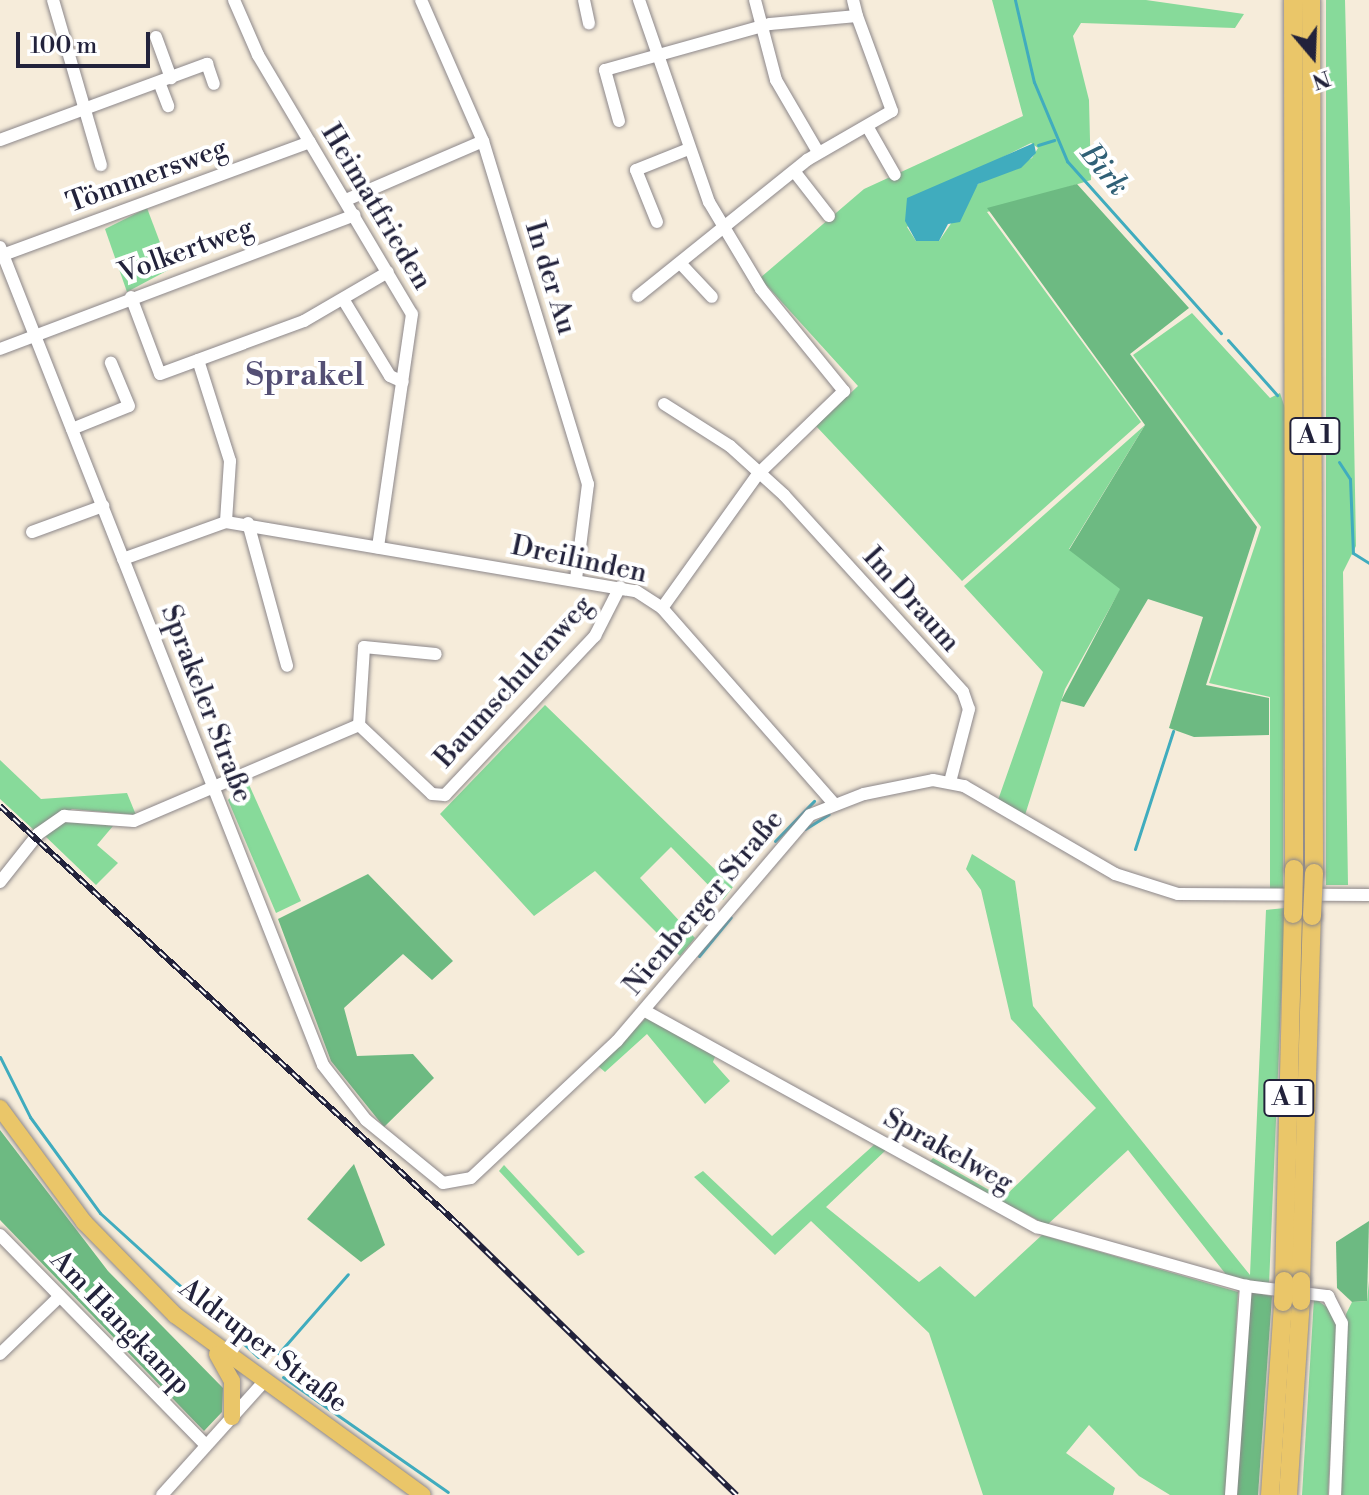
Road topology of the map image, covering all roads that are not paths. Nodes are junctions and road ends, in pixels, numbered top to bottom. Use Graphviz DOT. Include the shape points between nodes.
graph roads {
  1 [pos="53,0"];
  2 [pos="234,0"];
  3 [pos="421,0"];
  4 [pos="584,0"];
  5 [pos="639,0"];
  6 [pos="755,0"];
  7 [pos="853,0"];
  8 [pos="1293,0"];
  9 [pos="1311,0"];
  10 [pos="857,16"];
  11 [pos="589,23"];
  12 [pos="759,27"];
  13 [pos="156,37"];
  14 [pos="656,56"];
  15 [pos="165,80"];
  16 [pos="214,84"];
  17 [pos="168,106"];
  18 [pos="83,111"];
  19 [pos="619,121"];
  20 [pos="867,126"];
  21 [pos="0,140"];
  22 [pos="483,141"];
  23 [pos="310,142"];
  24 [pos="686,150"];
  25 [pos="818,152"];
  26 [pos="101,165"];
  27 [pos="794,171"];
  28 [pos="895,175"];
  29 [pos="346,200"];
  30 [pos="354,215"];
  31 [pos="829,216"];
  32 [pos="657,222"];
  33 [pos="723,228"];
  34 [pos="1,252"];
  35 [pos="681,264"];
  36 [pos="388,272"];
  37 [pos="638,296"];
  38 [pos="131,297"];
  39 [pos="712,297"];
  40 [pos="343,299"];
  41 [pos="34,332"];
  42 [pos="0,349"];
  43 [pos="198,360"];
  44 [pos="111,363"];
  45 [pos="403,382"];
  46 [pos="664,404"];
  47 [pos="72,429"];
  48 [pos="758,474"];
  49 [pos="103,506"];
  50 [pos="226,522"];
  51 [pos="248,523"];
  52 [pos="32,532"];
  53 [pos="378,548"];
  54 [pos="123,559"];
  55 [pos="576,579"];
  56 [pos="620,587"];
  57 [pos="662,608"];
  58 [pos="436,654"];
  59 [pos="287,666"];
  60 [pos="359,725"];
  61 [pos="950,782"];
  62 [pos="213,788"];
  63 [pos="834,804"];
  64 [pos="0,882"];
  65 [pos="1369,895"];
  66 [pos="1303,915"];
  67 [pos="645,1011"];
  68 [pos="0,1108"];
  69 [pos="404,1155"];
  70 [pos="0,1235"];
  71 [pos="1246,1286"];
  72 [pos="60,1296"];
  73 [pos="1292,1301"];
  74 [pos="215,1349"];
  75 [pos="0,1354"];
  76 [pos="263,1383"];
  77 [pos="232,1417"];
  78 [pos="206,1445"];
  79 [pos="162,1495"];
  80 [pos="423,1495"];
  81 [pos="1231,1495"];
  82 [pos="1270,1495"];
  83 [pos="1288,1495"];
  84 [pos="1335,1495"];
  1 -- 18 [label="street"];
  2 -- 23 [label="street, Heimatfrieden"];
  3 -- 22 [label="street, In der Au"];
  4 -- 11 [label="street"];
  5 -- 14 [label="street"];
  6 -- 12 [label="street"];
  7 -- 10 [label="street"];
  8 -- 66 [label="highway, A 1, bridge" via="1294,869"];
  9 -- 66 [label="highway, A 1, bridge" via="1314,873"];
  10 -- 12 [label="street"];
  10 -- 20 [label="street" via="892,108"];
  12 -- 14 [label="street"];
  12 -- 25 [label="street" via="780,89"];
  13 -- 15 [label="street"];
  14 -- 19 [label="street" via="605,70"];
  14 -- 24 [label="street"];
  15 -- 16 [label="street" via="207,64"];
  15 -- 17 [label="street"];
  15 -- 18 [label="street"];
  18 -- 21 [label="street"];
  18 -- 26 [label="street"];
  20 -- 25 [label="street"];
  20 -- 28 [label="street"];
  22 -- 29 [label="street"];
  22 -- 55 [label="street, In der Au" via="588,484"];
  23 -- 29 [label="street, Heimatfrieden"];
  23 -- 34 [label="street, Tömmersweg"];
  24 -- 32 [label="street" via="636,170"];
  24 -- 33 [label="street"];
  25 -- 27 [label="street"];
  27 -- 31 [label="street"];
  27 -- 33 [label="street"];
  29 -- 30 [label="street, Heimatfrieden"];
  30 -- 36 [label="street, Heimatfrieden"];
  30 -- 38 [label="street, Volkertweg"];
  33 -- 35 [label="street"];
  33 -- 48 [label="street" via="841,397"];
  34 -- 41 [label="street, Sprakeler Straße"];
  35 -- 37 [label="street"];
  35 -- 39 [label="street"];
  36 -- 40 [label="street"];
  36 -- 45 [label="street, Heimatfrieden" via="413,323"];
  38 -- 41 [label="street, Volkertweg"];
  38 -- 43 [label="street" via="160,374"];
  40 -- 43 [label="street" via="304,321"];
  40 -- 45 [label="street" via="390,376"];
  41 -- 42 [label="street, Volkertweg"];
  41 -- 47 [label="street, Sprakeler Straße"];
  43 -- 50 [label="street" via="222,426 233,477"];
  44 -- 47 [label="street" via="129,406"];
  45 -- 53 [label="street, Heimatfrieden"];
  46 -- 48 [label="street, Im Draum" via="730,446"];
  47 -- 49 [label="street, Sprakeler Straße"];
  48 -- 57 [label="street"];
  48 -- 61 [label="street, Im Draum" via="966,696 968,714"];
  49 -- 52 [label="street"];
  49 -- 54 [label="street, Sprakeler Straße"];
  50 -- 51 [label="street, Dreilinden"];
  50 -- 54 [label="street, Dreilinden"];
  51 -- 53 [label="street, Dreilinden"];
  51 -- 59 [label="street"];
  53 -- 55 [label="street, Dreilinden"];
  54 -- 62 [label="street, Sprakeler Straße"];
  55 -- 56 [label="street, Dreilinden"];
  56 -- 57 [label="street, Dreilinden"];
  56 -- 60 [label="street, Baumschulenweg" via="595,636 445,795 432,794"];
  57 -- 63 [label="street, Dreilinden"];
  58 -- 60 [label="street" via="364,647"];
  60 -- 62 [label="street"];
  61 -- 63 [label="street, Nienberger Straße" via="917,782"];
  61 -- 65 [label="street" via="1115,874 1163,891"];
  62 -- 64 [label="street" via="134,821 64,816 38,834"];
  62 -- 69 [label="street, Sprakeler Straße" via="323,1065"];
  63 -- 67 [label="street, Nienberger Straße" via="785,839"];
  66 -- 73 [label="highway, A 1, bridge"];
  67 -- 69 [label="street, Nienberger Straße" via="464,1183 443,1183"];
  67 -- 71 [label="street, Sprakelweg" via="1037,1227"];
  68 -- 74 [label="main road, Aldruper Straße" via="107,1249"];
  70 -- 72 [label="street, Am Hangkamp"];
  71 -- 81 [label="street"];
  71 -- 84 [label="street, Sprakelweg" via="1321,1293 1339,1307"];
  72 -- 75 [label="street"];
  72 -- 78 [label="street, Am Hangkamp"];
  73 -- 82 [label="highway, A 1"];
  73 -- 83 [label="highway, A 1"];
  74 -- 76 [label="main road, Aldruper Straße"];
  74 -- 77 [label="main road" via="232,1381"];
  76 -- 77 [label="street"];
  76 -- 80 [label="main road, Aldruper Straße"];
  77 -- 78 [label="street"];
  78 -- 79 [label="street"];
}
